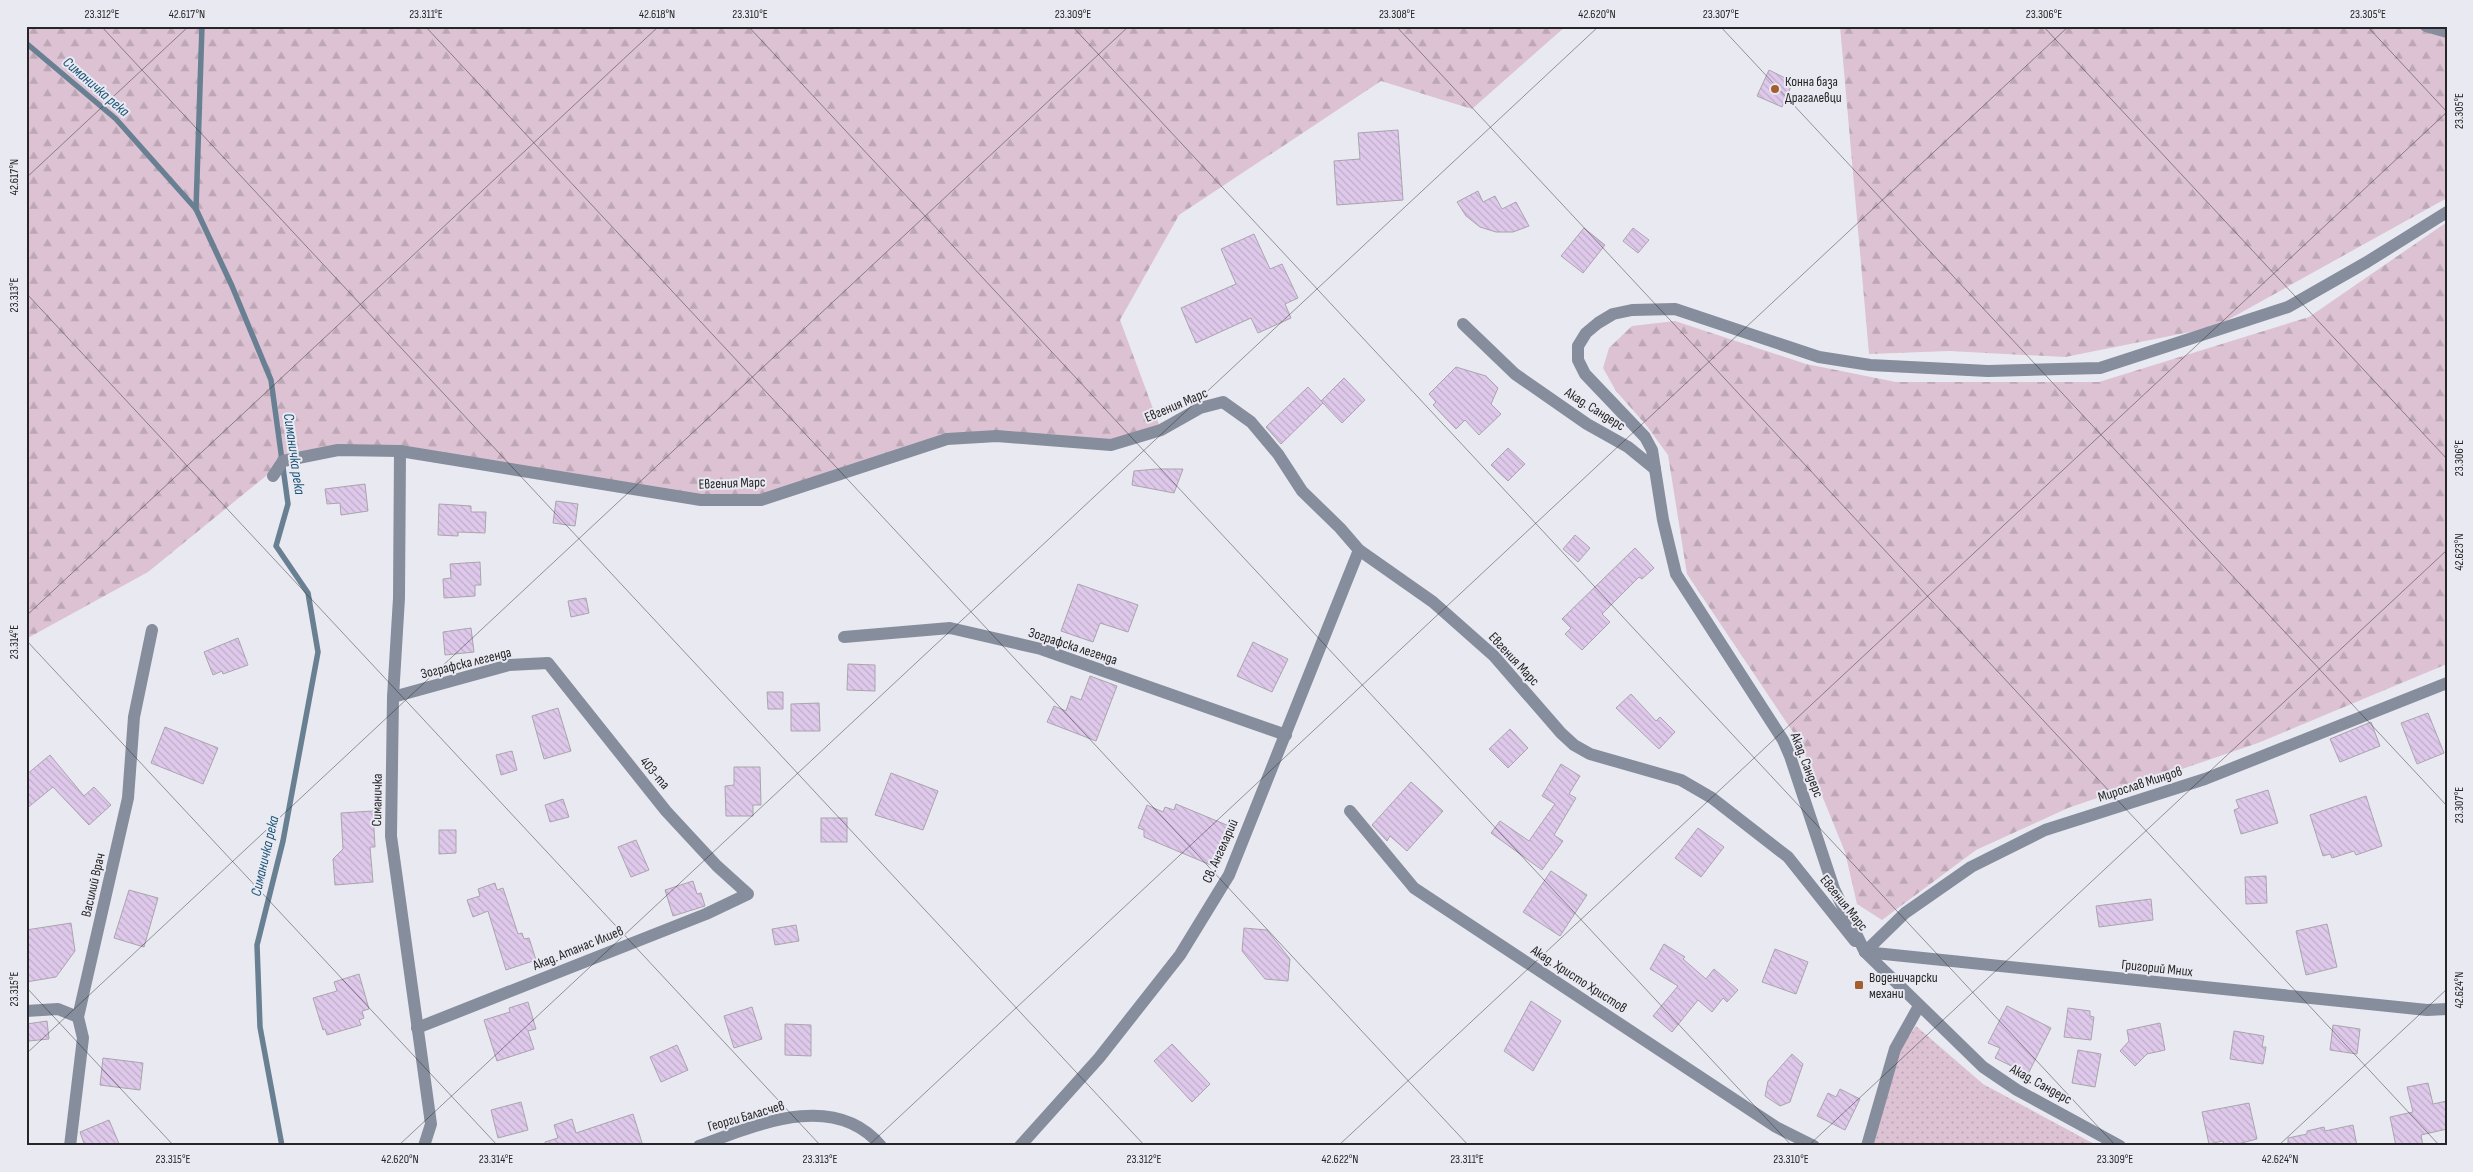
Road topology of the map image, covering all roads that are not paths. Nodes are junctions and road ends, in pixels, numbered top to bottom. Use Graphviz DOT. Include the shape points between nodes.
graph roads {
  1 [pos="2426,26"];
  2 [pos="2447,32"];
  3 [pos="2447,212"];
  4 [pos="1463,324"];
  5 [pos="400,451"];
  6 [pos="1655,469"];
  7 [pos="273,476"];
  8 [pos="1359,550"];
  9 [pos="152,630"];
  10 [pos="844,637"];
  11 [pos="548,663"];
  12 [pos="2447,683"];
  13 [pos="393,697"];
  14 [pos="1286,735"];
  15 [pos="1350,811"];
  16 [pos="748,894"];
  17 [pos="1865,952"];
  18 [pos="1918,1006"];
  19 [pos="2447,1009"];
  20 [pos="26,1011"];
  21 [pos="78,1017"];
  22 [pos="417,1028"];
  23 [pos="70,1146"];
  24 [pos="424,1146"];
  25 [pos="698,1146"];
  26 [pos="881,1146"];
  27 [pos="1020,1146"];
  28 [pos="1814,1146"];
  29 [pos="1867,1146"];
  30 [pos="2120,1146"];
  1 -- 2 [label="street"];
  3 -- 6 [label="street" via="2288,307 2100,368 1988,371 1870,365 1819,357 1675,309 1613,314 1586,333 1578,346 1578,360 1585,374 1645,437 1652,450"];
  4 -- 6 [label="street, Акад. Сандерс" via="1515,374 1587,424 1628,447"];
  5 -- 7 [label="street, Евгения Марс" via="338,450 283,462"];
  5 -- 8 [label="street, Евгения Марс" via="701,500 761,500 947,439 997,436 1111,446 1161,430 1200,408 1223,402 1251,422 1278,454 1302,491"];
  5 -- 13 [label="street, Симаничка" via="399,598"];
  6 -- 17 [label="street, Акад. Сандерс" via="1662,520 1676,574 1783,740 1834,889"];
  8 -- 14 [label="street, Св. Ангеларий"];
  8 -- 17 [label="street, Евгения Марс" via="1433,602 1494,656 1574,745 1590,754 1681,780 1712,798 1772,843 1788,857"];
  9 -- 21 [label="street, Василий Врач" via="134,717 128,798"];
  10 -- 14 [label="street, Зографска легенда" via="950,628 1041,649"];
  11 -- 13 [label="street, Зографска легенда" via="509,666"];
  11 -- 16 [label="street, 403-та" via="666,811 716,866"];
  12 -- 17 [label="street, Мирослав Миндов" via="2205,779 2045,830 1971,867 1905,913"];
  13 -- 22 [label="street, Симаничка" via="391,836"];
  14 -- 27 [label="street, Св. Ангеларий" via="1229,875 1180,955 1099,1058"];
  15 -- 28 [label="street, Акад. Христо Христов" via="1414,888 1776,1127"];
  16 -- 22 [label="street, Акад. Атанас Илиев" via="696,918"];
  17 -- 18 [label="street, Акад. Сандерс"];
  17 -- 19 [label="street, Григорий Мних" via="2269,995 2426,1010"];
  18 -- 29 [label="street" via="1895,1049"];
  18 -- 30 [label="street, Акад. Сандерс" via="1998,1078"];
  20 -- 21 [label="street" via="58,1008"];
  21 -- 23 [label="street, Василий Врач" via="83,1038"];
  22 -- 24 [label="street, Симаничка" via="431,1124"];
  25 -- 26 [label="street, Георги Баласчев" via="780,1120 811,1115 835,1116 857,1124"];
}
